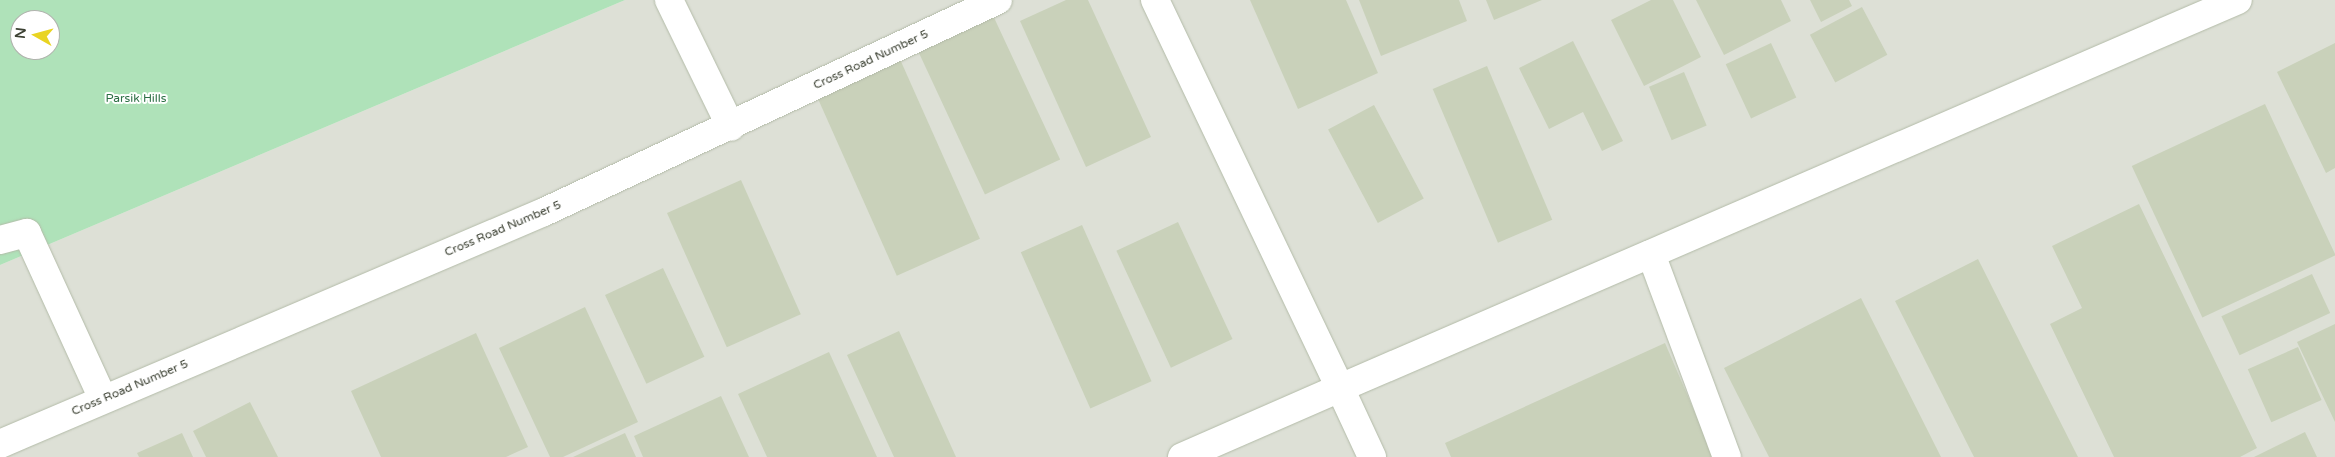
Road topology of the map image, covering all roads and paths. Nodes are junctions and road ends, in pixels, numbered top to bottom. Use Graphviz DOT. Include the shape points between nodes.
graph roads {
  1 [pos="669,0"];
  2 [pos="998,0"];
  3 [pos="1155,0"];
  4 [pos="2238,0"];
  5 [pos="731,127"];
  6 [pos="0,240"];
  7 [pos="1651,254"];
  8 [pos="1340,388"];
  9 [pos="103,400"];
  10 [pos="0,444"];
  11 [pos="1182,457"];
  12 [pos="1372,457"];
  13 [pos="1727,457"];
  1 -- 5 [label="street"];
  2 -- 5 [label="street, Cross Road Number 5"];
  3 -- 8 [label="street"];
  4 -- 7 [label="street"];
  5 -- 9 [label="street, Cross Road Number 5" via="544,212"];
  6 -- 9 [label="street" via="27,233"];
  7 -- 8 [label="street"];
  7 -- 13 [label="street"];
  8 -- 11 [label="street"];
  8 -- 12 [label="street"];
  9 -- 10 [label="street, Cross Road Number 5"];
}
